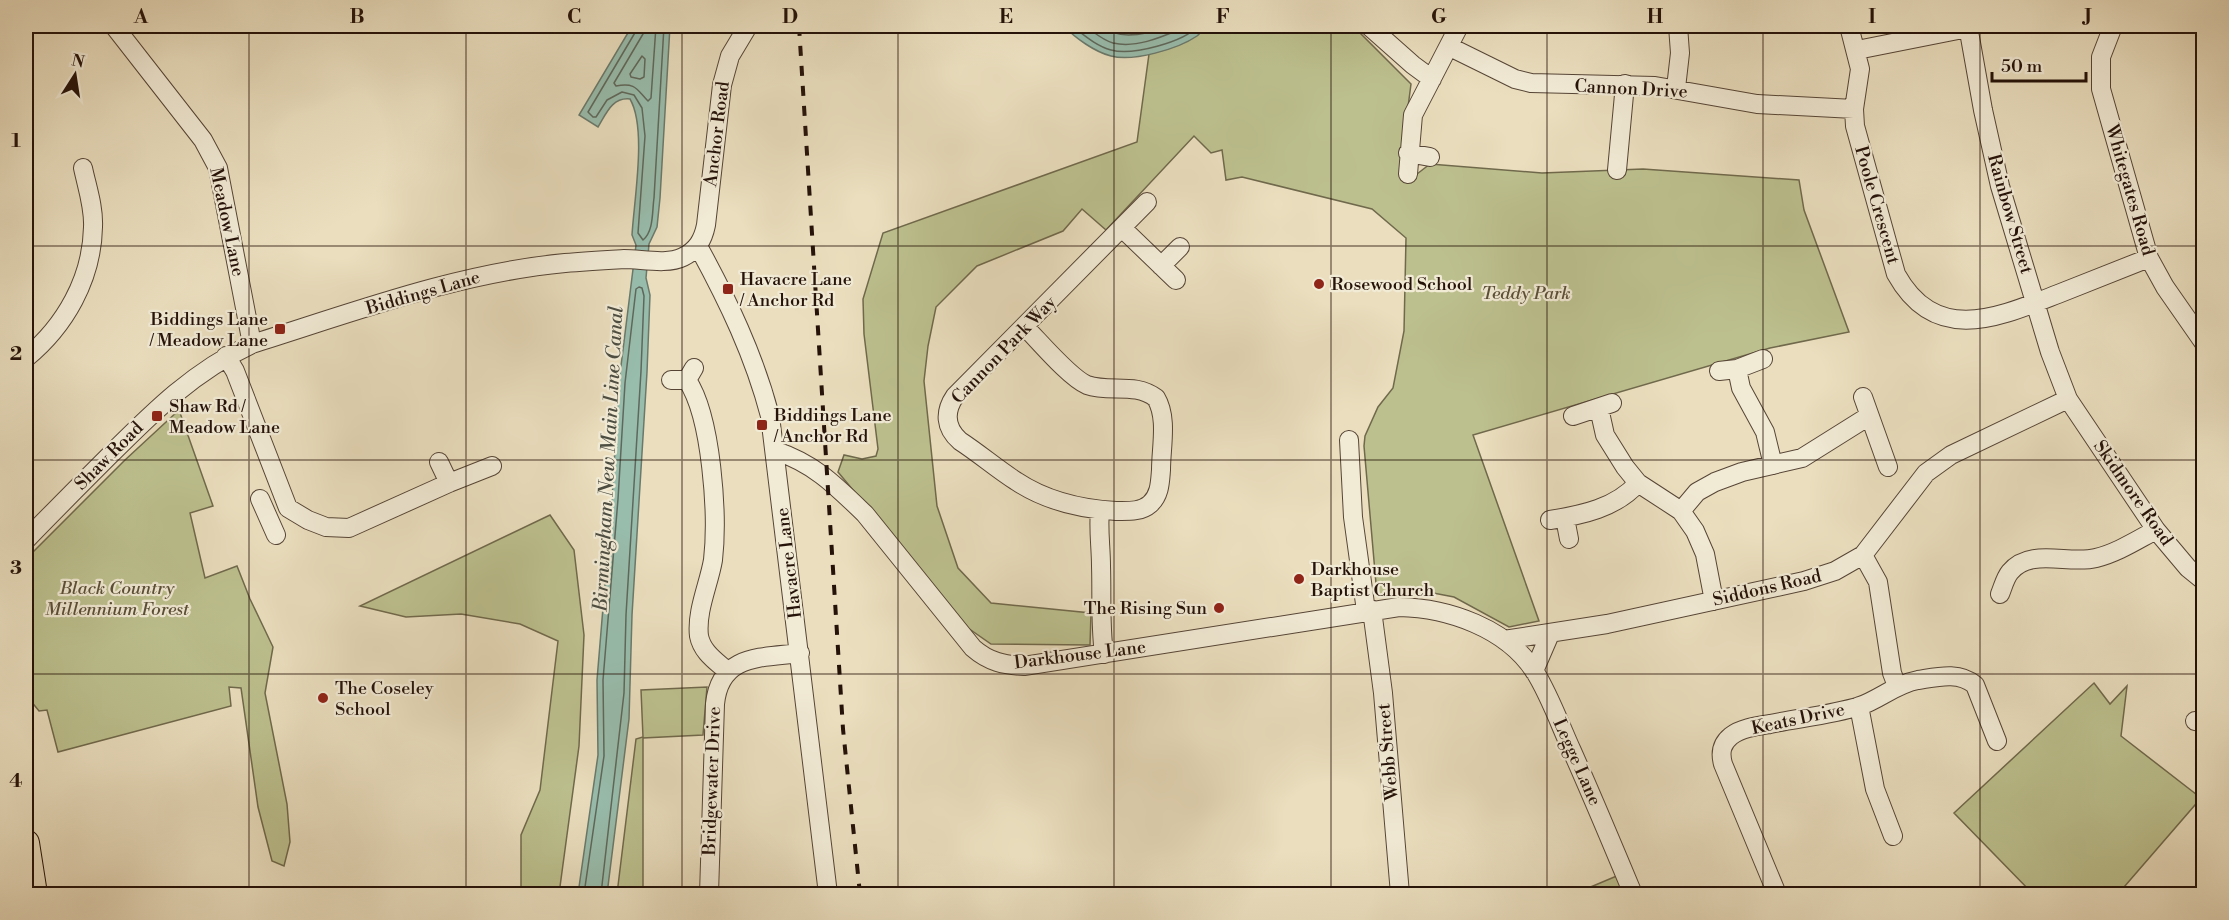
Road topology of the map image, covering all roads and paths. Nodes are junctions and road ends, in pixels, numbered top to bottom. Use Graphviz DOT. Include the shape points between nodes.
graph roads {
  1 [pos="114,26"];
  2 [pos="748,26"];
  3 [pos="1369,26"];
  4 [pos="1459,26"];
  5 [pos="1679,26"];
  6 [pos="1849,26"];
  7 [pos="2113,26"];
  8 [pos="1968,27"];
  9 [pos="1450,47"];
  10 [pos="1857,50"];
  11 [pos="1432,79"];
  12 [pos="1625,84"];
  13 [pos="1676,88"];
  14 [pos="1854,109"];
  15 [pos="1408,153"];
  16 [pos="1430,157"];
  17 [pos="1623,159"];
  18 [pos="82,168"];
  19 [pos="1408,174"];
  20 [pos="1147,202"];
  21 [pos="1122,228"];
  22 [pos="698,246"];
  23 [pos="1180,247"];
  24 [pos="2149,258"];
  25 [pos="1161,266"];
  26 [pos="1176,280"];
  27 [pos="2035,303"];
  28 [pos="1025,327"];
  29 [pos="2204,343"];
  30 [pos="252,344"];
  31 [pos="226,356"];
  32 [pos="26,358"];
  33 [pos="1763,359"];
  34 [pos="1737,369"];
  35 [pos="1719,371"];
  36 [pos="684,376"];
  37 [pos="1863,397"];
  38 [pos="2068,399"];
  39 [pos="1573,416"];
  40 [pos="1869,416"];
  41 [pos="1349,440"];
  42 [pos="776,451"];
  43 [pos="439,462"];
  44 [pos="1773,465"];
  45 [pos="492,466"];
  46 [pos="1888,467"];
  47 [pos="449,483"];
  48 [pos="1638,483"];
  49 [pos="260,499"];
  50 [pos="288,508"];
  51 [pos="1100,510"];
  52 [pos="1681,511"];
  53 [pos="267,516"];
  54 [pos="2156,530"];
  55 [pos="276,536"];
  56 [pos="1569,539"];
  57 [pos="26,540"];
  58 [pos="1863,555"];
  59 [pos="2204,581"];
  60 [pos="2000,594"];
  61 [pos="1714,601"];
  62 [pos="1369,610"];
  63 [pos="1550,634"];
  64 [pos="1504,640"];
  65 [pos="800,653"];
  66 [pos="1104,654"];
  67 [pos="728,670"];
  68 [pos="1534,671"];
  69 [pos="1897,686"];
  70 [pos="1860,706"];
  71 [pos="1988,735"];
  72 [pos="1884,829"];
  73 [pos="26,843"];
  74 [pos="34,894"];
  75 [pos="709,894"];
  76 [pos="828,894"];
  77 [pos="1400,894"];
  78 [pos="1633,894"];
  79 [pos="1777,894"];
  1 -- 30 [label="street, Meadow Lane" via="203,140 218,168"];
  2 -- 22 [label="street, Anchor Road" via="730,56 722,85 706,225"];
  3 -- 11 [label="street"];
  4 -- 9 [label="street"];
  5 -- 13 [label="street"];
  6 -- 10 [label="street, Poole Crescent"];
  7 -- 24 [label="street, Whitegates Road" via="2101,57 2101,89"];
  8 -- 10 [label="street"];
  8 -- 27 [label="street, Rainbow Street" via="2000,186"];
  9 -- 11 [label="street"];
  9 -- 12 [label="street, Cannon Drive" via="1515,80 1567,85"];
  10 -- 14 [label="street, Poole Crescent" via="1860,69"];
  11 -- 15 [label="street" via="1413,115"];
  12 -- 13 [label="street, Cannon Drive"];
  12 -- 17 [label="street"];
  13 -- 14 [label="street, Cannon Drive" via="1757,104"];
  14 -- 27 [label="street, Poole Crescent" via="1855,126 1896,274 1914,298 1938,314 1973,321"];
  15 -- 16 [label="street"];
  15 -- 19 [label="street"];
  18 -- 32 [label="street" via="94,225 84,278 57,328"];
  20 -- 21 [label="street, Cannon Park Way"];
  21 -- 25 [label="street"];
  21 -- 28 [label="street, Cannon Park Way"];
  22 -- 30 [label="street, Biddings Lane" via="670,261 627,259 512,269"];
  22 -- 42 [label="street, Havacre Lane" via="747,344 766,398"];
  23 -- 25 [label="street"];
  24 -- 27 [label="street, Poole Crescent"];
  24 -- 29 [label="street, Whitegates Road"];
  25 -- 26 [label="street"];
  27 -- 38 [label="street, Rainbow Street"];
  28 -- 51 [label="street, Cannon Park Way" via="955,396 948,411 952,434 1016,482 1054,500"];
  28 -- 51 [label="street, Cannon Park Way" via="1080,381 1098,388 1138,389 1156,398 1161,407 1156,496 1138,510"];
  30 -- 31 [label="street, Biddings Lane"];
  31 -- 50 [label="street"];
  31 -- 57 [label="street, Shaw Road" via="170,396"];
  33 -- 34 [label="street"];
  34 -- 35 [label="street"];
  34 -- 44 [label="street" via="1741,388 1765,432"];
  36 -- 67 [label="street" via="702,415 715,516 713,558 699,638 711,658"];
  37 -- 40 [label="street"];
  38 -- 54 [label="street, Skidmore Road"];
  38 -- 58 [label="street, Siddons Road" via="1951,455 1926,473"];
  39 -- 48 [label="street" via="1605,405 1605,435"];
  40 -- 44 [label="street" via="1802,458"];
  40 -- 46 [label="street"];
  41 -- 62 [label="street, Webb Street" via="1353,517"];
  42 -- 65 [label="street, Havacre Lane"];
  42 -- 66 [label="street, Darkhouse Lane" via="817,470 865,514 983,657 1024,666"];
  43 -- 47 [label="street"];
  44 -- 52 [label="street" via="1715,482 1697,492"];
  45 -- 47 [label="street"];
  47 -- 50 [label="street" via="349,528 326,527"];
  48 -- 52 [label="street"];
  48 -- 56 [label="street" via="1614,504 1557,519"];
  49 -- 53 [label="street"];
  50 -- 53 [label="street"];
  51 -- 66 [label="street"];
  52 -- 61 [label="street" via="1706,554"];
  53 -- 55 [label="street"];
  54 -- 59 [label="street, Skidmore Road"];
  54 -- 60 [label="street" via="2097,558 2032,560 2003,568"];
  58 -- 61 [label="street, Siddons Road" via="1835,571 1804,581"];
  58 -- 69 [label="street" via="1878,582"];
  61 -- 63 [label="street, Siddons Road"];
  62 -- 64 [label="street, Darkhouse Lane" via="1429,609 1479,626"];
  62 -- 66 [label="street, Darkhouse Lane"];
  62 -- 77 [label="street, Webb Street" via="1383,693"];
  63 -- 64 [label="street, Siddons Road"];
  63 -- 68 [label="street"];
  64 -- 68 [label="street, Legge Lane"];
  65 -- 67 [label="street" via="745,661"];
  65 -- 76 [label="street, Havacre Lane"];
  67 -- 75 [label="street, Bridgewater Drive" via="719,684 715,704"];
  68 -- 78 [label="street, Legge Lane"];
  69 -- 70 [label="street, Keats Drive"];
  69 -- 71 [label="street, Keats Drive" via="1940,677 1969,680 1975,685"];
  70 -- 72 [label="street" via="1870,773"];
  70 -- 79 [label="street, Keats Drive" via="1745,729 1731,736 1723,746 1723,764"];
  73 -- 74 [label="highway"];
}
